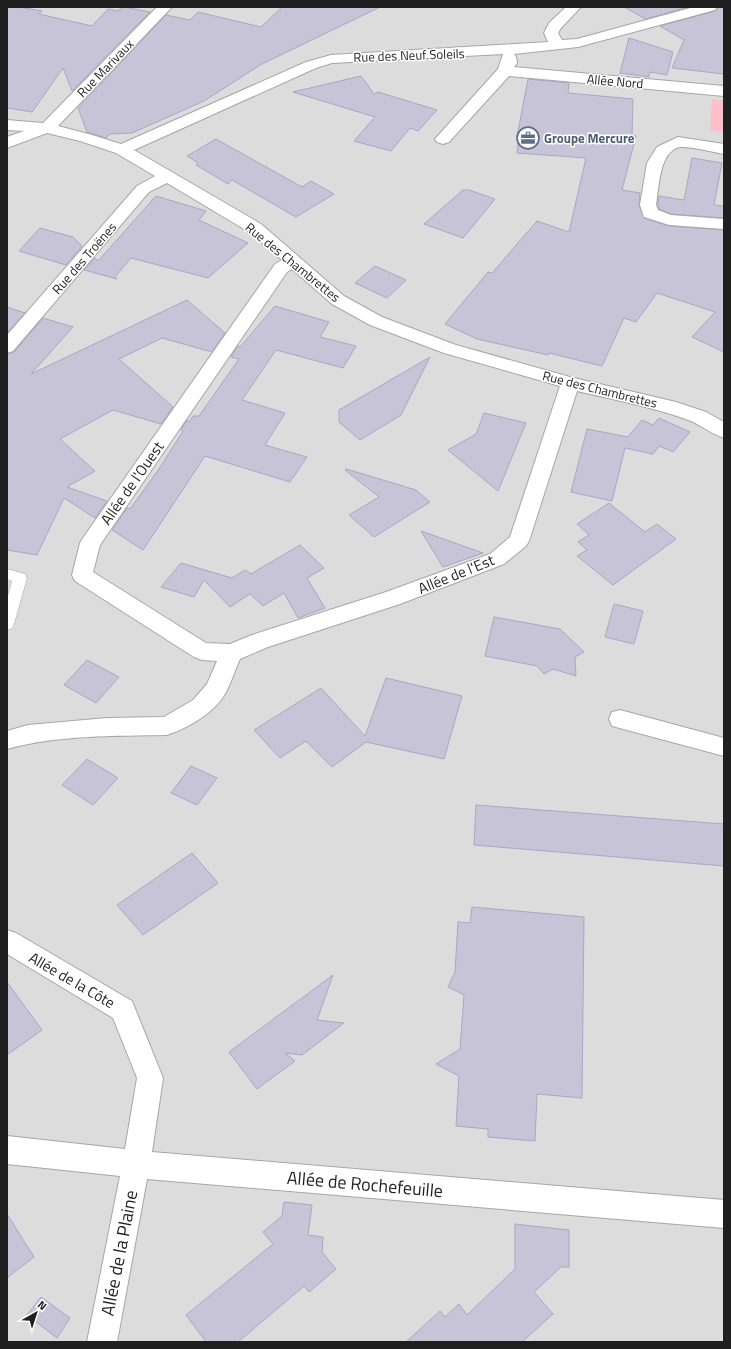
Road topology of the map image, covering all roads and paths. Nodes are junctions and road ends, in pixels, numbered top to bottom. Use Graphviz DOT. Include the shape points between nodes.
graph roads {
  1 [pos="165,7"];
  2 [pos="574,7"];
  3 [pos="710,7"];
  4 [pos="557,46"];
  5 [pos="506,51"];
  6 [pos="505,71"];
  7 [pos="724,91"];
  8 [pos="7,125"];
  9 [pos="46,128"];
  10 [pos="443,139"];
  11 [pos="7,143"];
  12 [pos="724,149"];
  13 [pos="122,150"];
  14 [pos="166,177"];
  15 [pos="724,224"];
  16 [pos="294,261"];
  17 [pos="7,347"];
  18 [pos="570,382"];
  19 [pos="724,431"];
  20 [pos="7,574"];
  21 [pos="7,624"];
  22 [pos="231,653"];
  23 [pos="620,719"];
  24 [pos="7,740"];
  25 [pos="724,747"];
  26 [pos="7,941"];
  27 [pos="7,1150"];
  28 [pos="136,1164"];
  29 [pos="724,1214"];
  30 [pos="102,1342"];
  1 -- 9 [label="street, Rue Marivaux"];
  2 -- 4 [label="street" via="554,26 551,33"];
  3 -- 4 [label="street, Rue des Neuf Soleils" via="578,43"];
  4 -- 5 [label="street, Rue des Neuf Soleils"];
  5 -- 6 [label="street" via="509,63"];
  5 -- 13 [label="street, Rue des Neuf Soleils" via="331,59 311,65"];
  6 -- 7 [label="street, Allée Nord"];
  6 -- 10 [label="street"];
  8 -- 9 [label="street, Rue des Chambrettes"];
  9 -- 11 [label="street"];
  9 -- 13 [label="street, Rue des Chambrettes"];
  12 -- 15 [label="street" via="678,142 663,150 655,164 648,205 650,213 669,220"];
  13 -- 14 [label="street, Rue des Chambrettes"];
  14 -- 16 [label="street, Rue des Chambrettes" via="255,228"];
  14 -- 17 [label="street, Rue des Troënes" via="143,189"];
  16 -- 18 [label="street, Rue des Chambrettes" via="338,300 376,321 450,349"];
  16 -- 22 [label="street, Allée de l'Ouest" via="280,268 90,543 82,575 202,650"];
  18 -- 19 [label="street, Rue des Chambrettes" via="669,406 699,417"];
  18 -- 22 [label="street, Allée de l'Est" via="519,541 496,559 393,598 260,641"];
  20 -- 21 [label="lane" via="20,578"];
  22 -- 24 [label="street" via="216,689 201,706 167,726 107,727 28,734"];
  23 -- 25 [label="street"];
  26 -- 28 [label="street, Allée de la Côte" via="123,1010 150,1078"];
  27 -- 28 [label="street, Allée de Rochefeuille"];
  28 -- 29 [label="street, Allée de Rochefeuille"];
  28 -- 30 [label="street, Allée de la Plaine"];
}
